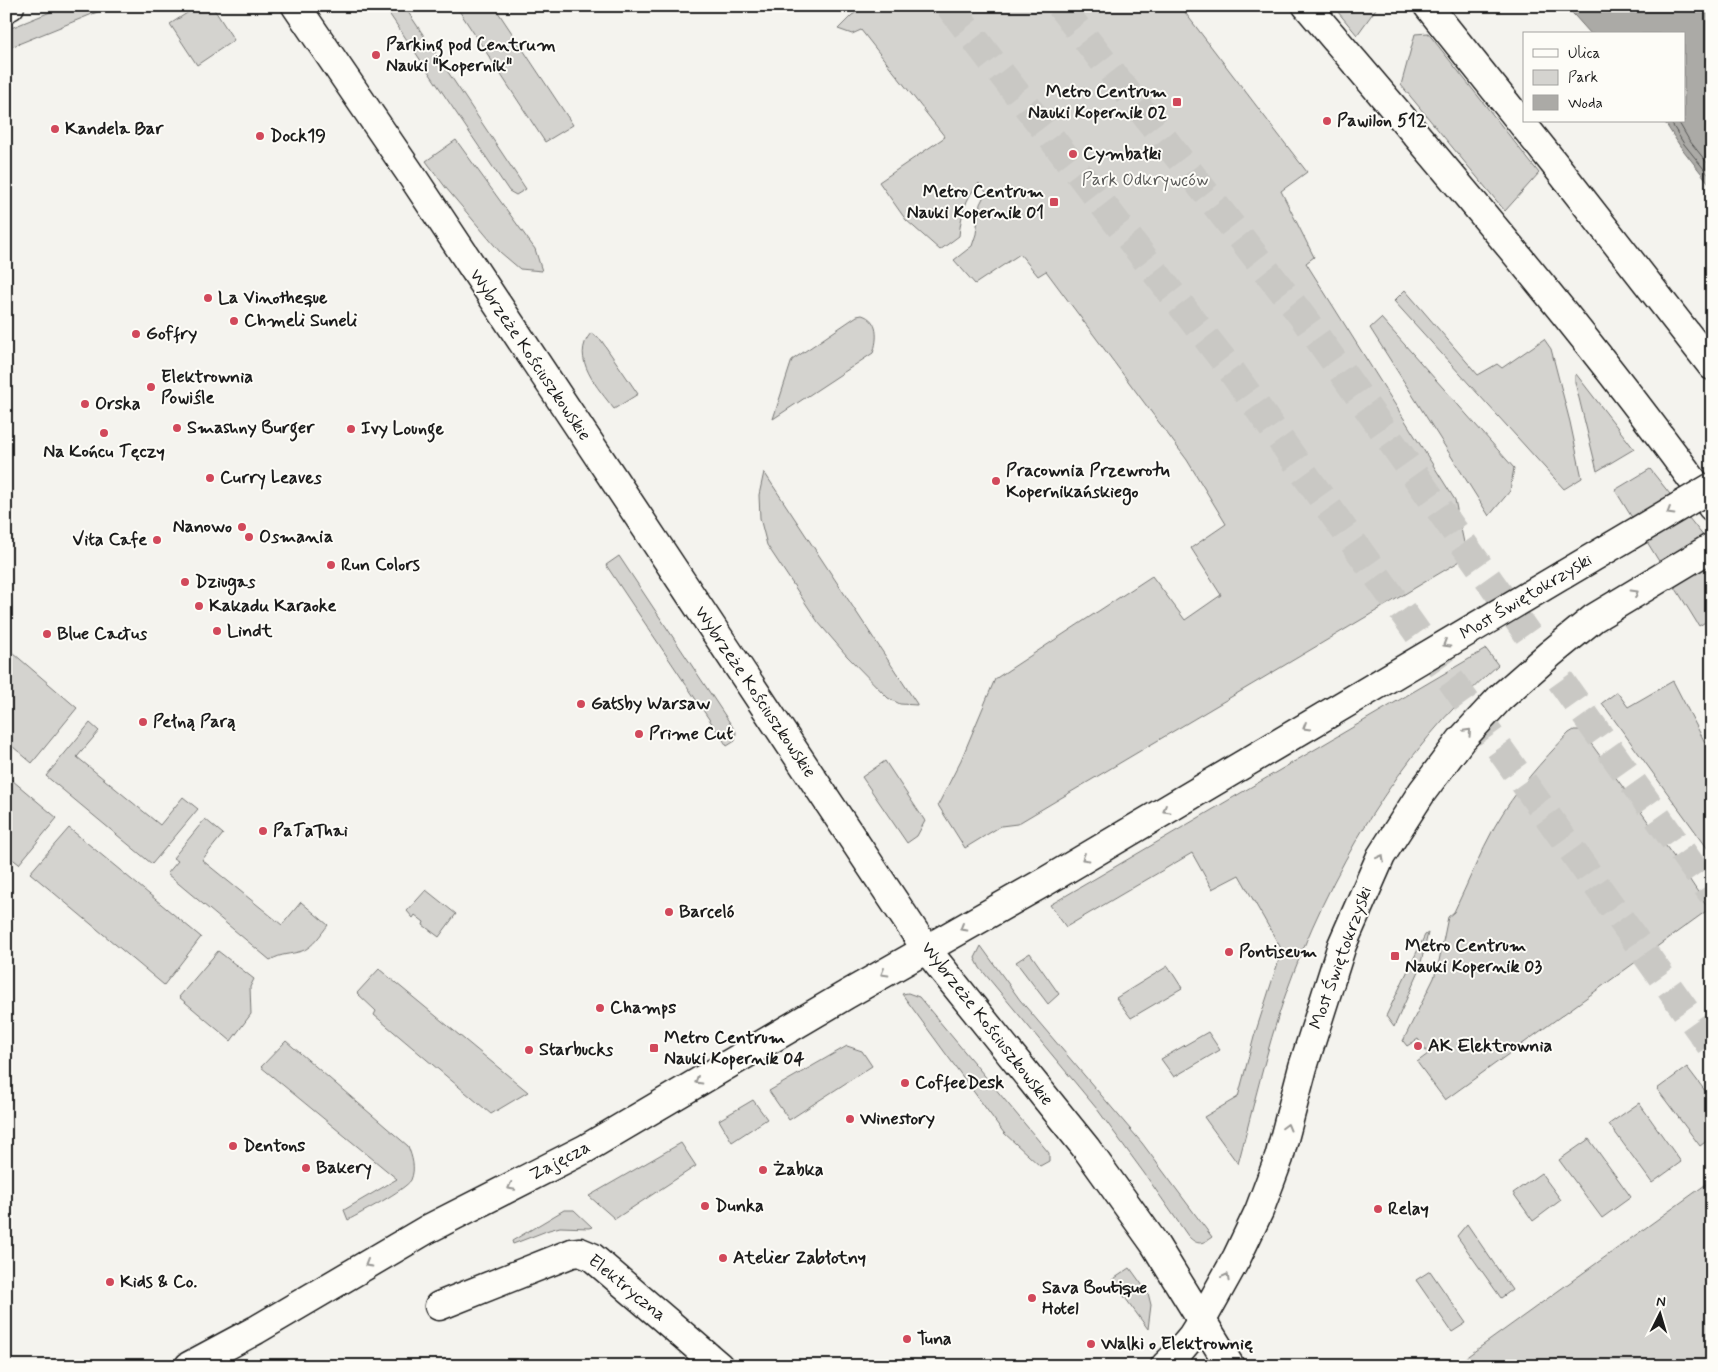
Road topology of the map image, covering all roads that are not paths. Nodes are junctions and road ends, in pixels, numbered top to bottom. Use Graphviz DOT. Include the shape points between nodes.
graph roads {
  1 [pos="296,6"];
  2 [pos="1307,6"];
  3 [pos="1428,6"];
  4 [pos="1712,366"];
  5 [pos="1712,487"];
  6 [pos="1712,507"];
  7 [pos="1712,547"];
  8 [pos="926,949"];
  9 [pos="439,1306"];
  10 [pos="1202,1320"];
  11 [pos="188,1366"];
  12 [pos="719,1366"];
  13 [pos="1164,1366"];
  14 [pos="1230,1366"];
  1 -- 8 [label="street, Wybrzeże Kościuszkowskie"];
  2 -- 6 [label="street" via="1556,304 1662,437"];
  3 -- 4 [label="street"];
  5 -- 8 [label="street, Most Świętokrzyski, one-way, bridge"];
  10 -- 7 [label="street, Most Świętokrzyski, one-way" via="1237,1257 1279,1158 1303,1067 1342,945 1381,856 1422,792 1461,740 1500,698 1550,654 1594,618"];
  8 -- 10 [label="street, Wybrzeże Kościuszkowskie" via="1086,1148 1154,1243"];
  8 -- 11 [label="street, Zajęcza, one-way" via="585,1149 426,1230"];
  9 -- 12 [label="street, Elektryczna" via="580,1252 592,1257"];
  10 -- 13 [label="street, Most Świętokrzyski" via="1176,1356"];
  10 -- 14 [label="street, Wybrzeże Kościuszkowskie"];
}
